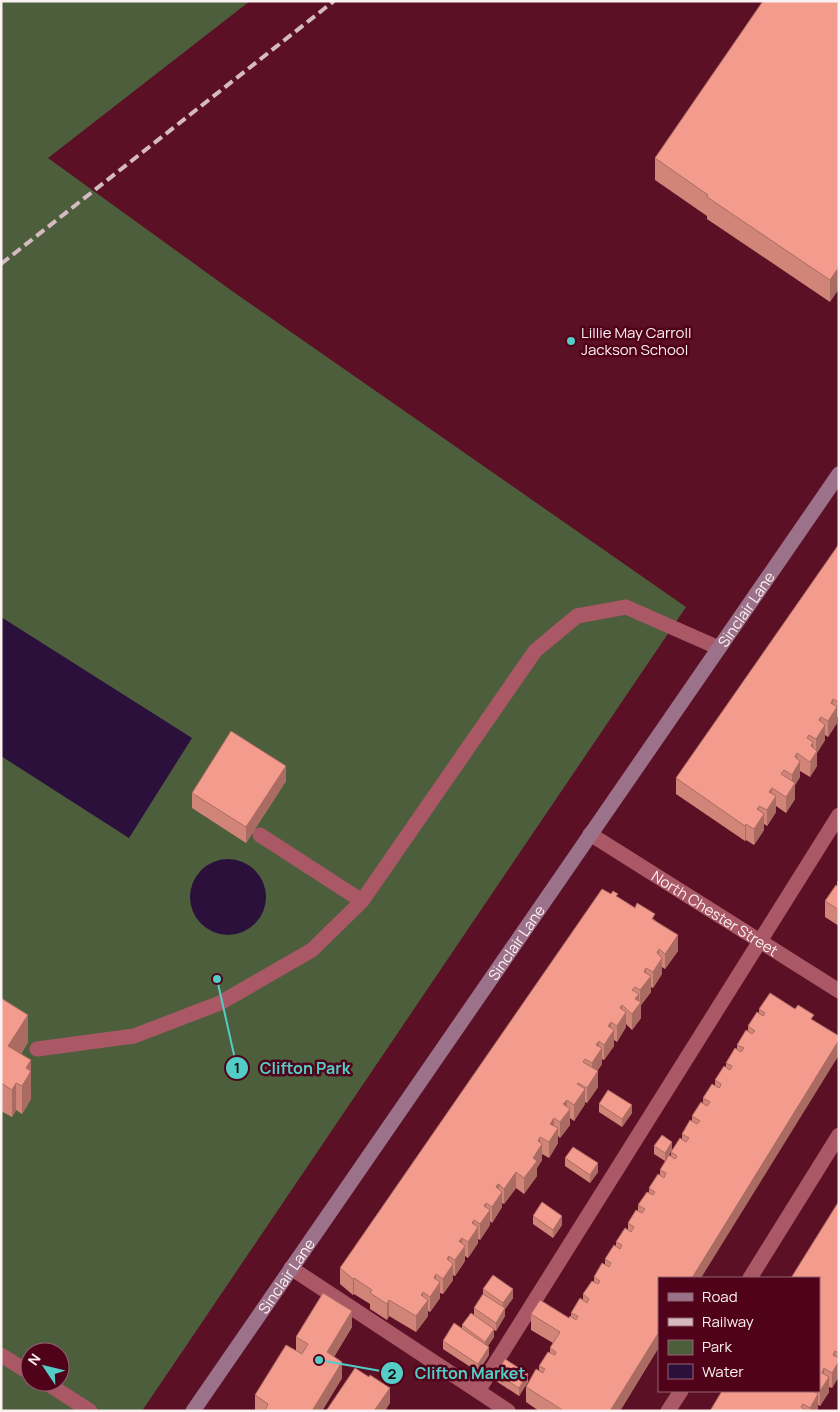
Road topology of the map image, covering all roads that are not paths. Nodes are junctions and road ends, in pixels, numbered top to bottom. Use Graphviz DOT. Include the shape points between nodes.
graph roads {
  1 [pos="839,474"];
  2 [pos="719,648"];
  3 [pos="839,815"];
  4 [pos="590,834"];
  5 [pos="260,835"];
  6 [pos="362,901"];
  7 [pos="760,941"];
  8 [pos="839,991"];
  9 [pos="37,1049"];
  10 [pos="839,1135"];
  11 [pos="291,1268"];
  12 [pos="751,1277"];
  13 [pos="1,1355"];
  14 [pos="20,1367"];
  15 [pos="478,1391"];
  16 [pos="61,1392"];
  17 [pos="679,1392"];
  18 [pos="90,1411"];
  19 [pos="193,1411"];
  20 [pos="508,1411"];
  21 [pos="668,1411"];
  1 -- 2 [label="main road, Sinclair Lane"];
  2 -- 4 [label="main road, Sinclair Lane"];
  2 -- 6 [label="street" via="626,607 577,616 535,651"];
  3 -- 7 [label="street"];
  4 -- 7 [label="street, North Chester Street"];
  4 -- 11 [label="main road, Sinclair Lane"];
  5 -- 6 [label="street"];
  6 -- 9 [label="street" via="312,950 220,1004 134,1036"];
  7 -- 8 [label="street, North Chester Street"];
  7 -- 15 [label="street"];
  10 -- 12 [label="street"];
  11 -- 15 [label="street"];
  11 -- 19 [label="main road, Sinclair Lane"];
  13 -- 14 [label="street"];
  15 -- 20 [label="street"];
  16 -- 18 [label="street"];
  17 -- 21 [label="street"];
}
